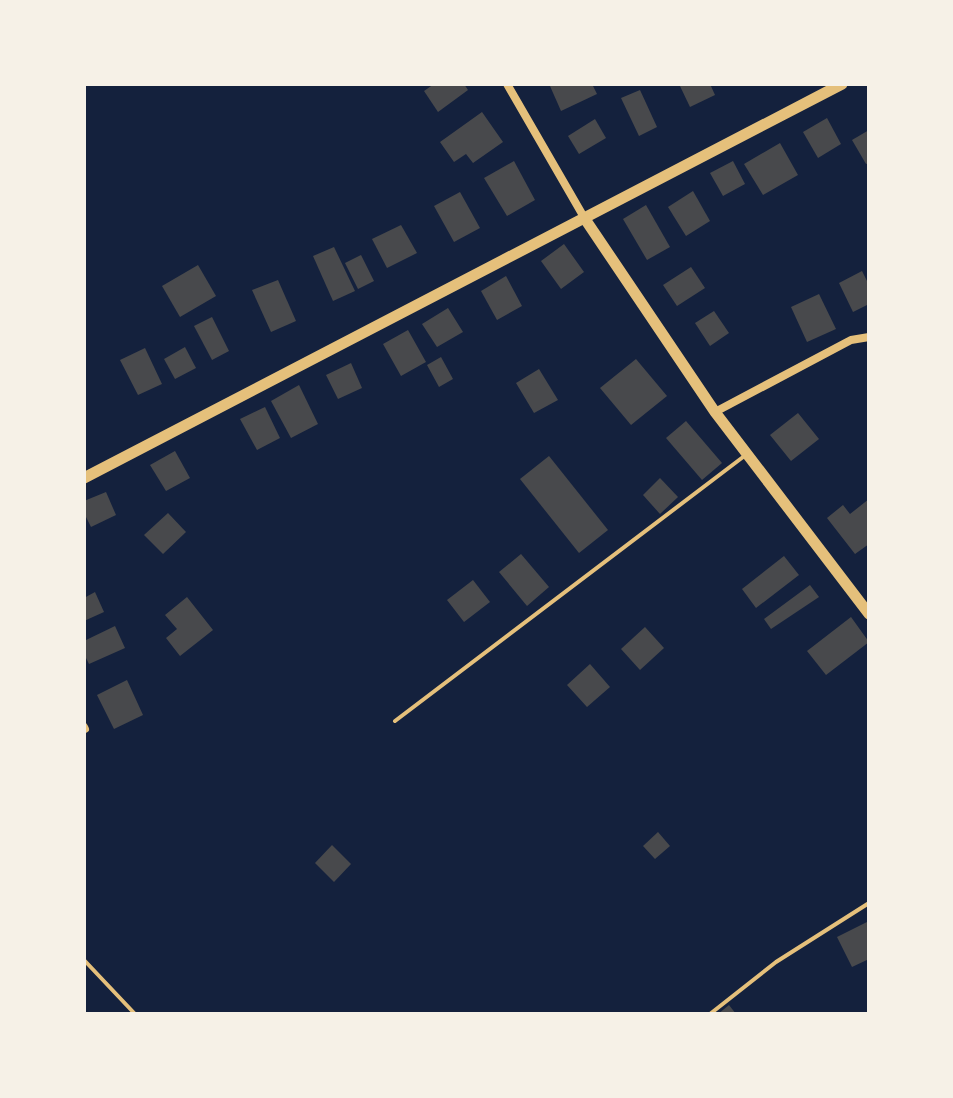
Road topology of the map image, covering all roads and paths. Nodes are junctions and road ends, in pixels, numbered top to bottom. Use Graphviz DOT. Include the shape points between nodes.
graph roads {
  1 [pos="507,84"];
  2 [pos="842,84"];
  3 [pos="585,219"];
  4 [pos="869,337"];
  5 [pos="715,412"];
  6 [pos="747,454"];
  7 [pos="84,478"];
  8 [pos="869,614"];
  9 [pos="395,721"];
  10 [pos="869,903"];
  11 [pos="84,960"];
  12 [pos="135,1014"];
  13 [pos="710,1014"];
  1 -- 3 [label="street"];
  2 -- 3 [label="street"];
  3 -- 5 [label="street"];
  3 -- 7 [label="street"];
  4 -- 5 [label="street" via="851,340"];
  5 -- 6 [label="street"];
  6 -- 8 [label="street"];
  6 -- 9 [label="lane"];
  10 -- 13 [label="lane" via="776,962"];
  11 -- 12 [label="lane"];
}
